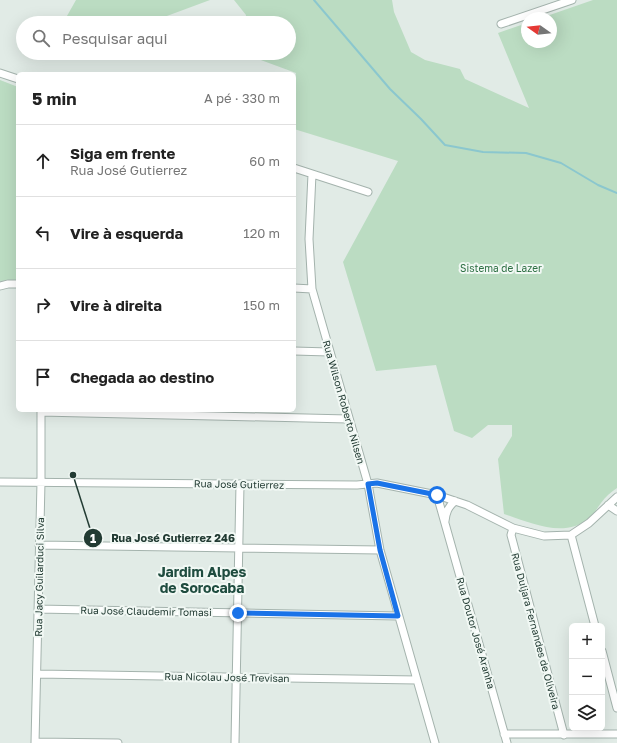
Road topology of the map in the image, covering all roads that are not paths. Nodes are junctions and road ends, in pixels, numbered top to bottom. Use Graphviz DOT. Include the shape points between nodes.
graph roads {
  1 [pos="572,0"];
  2 [pos="501,24"];
  3 [pos="0,73"];
  4 [pos="16,78"];
  5 [pos="296,169"];
  6 [pos="312,174"];
  7 [pos="368,192"];
  8 [pos="16,284"];
  9 [pos="0,286"];
  10 [pos="296,288"];
  11 [pos="312,289"];
  12 [pos="296,351"];
  13 [pos="329,352"];
  14 [pos="41,412"];
  15 [pos="79,412"];
  16 [pos="348,419"];
  17 [pos="0,482"];
  18 [pos="41,482"];
  19 [pos="240,484"];
  20 [pos="368,484"];
  21 [pos="437,495"];
  22 [pos="617,497"];
  23 [pos="455,501"];
  24 [pos="608,505"];
  25 [pos="617,511"];
  26 [pos="445,524"];
  27 [pos="512,528"];
  28 [pos="571,535"];
  29 [pos="39,545"];
  30 [pos="239,548"];
  31 [pos="380,550"];
  32 [pos="38,609"];
  33 [pos="238,613"];
  34 [pos="398,616"];
  35 [pos="594,623"];
  36 [pos="604,659"];
  37 [pos="37,674"];
  38 [pos="236,677"];
  39 [pos="417,680"];
  40 [pos="617,708"];
  41 [pos="504,734"];
  42 [pos="617,734"];
  43 [pos="564,735"];
  44 [pos="35,743"];
  45 [pos="118,743"];
  46 [pos="235,743"];
  47 [pos="435,743"];
  48 [pos="507,743"];
  1 -- 2 [label="street"];
  3 -- 4 [label="street"];
  5 -- 6 [label="street"];
  6 -- 7 [label="street"];
  6 -- 11 [label="street, Rua Wilson Roberto Nilsen" via="309,239"];
  8 -- 9 [label="street"];
  10 -- 11 [label="street"];
  11 -- 13 [label="street, Rua Wilson Roberto Nilsen"];
  12 -- 13 [label="street"];
  13 -- 16 [label="street, Rua Wilson Roberto Nilsen"];
  14 -- 18 [label="street, Rua Jacy Guilarduci Silva"];
  15 -- 16 [label="street"];
  16 -- 20 [label="street, Rua Wilson Roberto Nilsen"];
  17 -- 18 [label="street, Rua José Gutierrez"];
  18 -- 19 [label="street, Rua José Gutierrez"];
  18 -- 29 [label="street, Rua Jacy Guilarduci Silva"];
  19 -- 20 [label="street, Rua José Gutierrez"];
  19 -- 30 [label="street"];
  20 -- 21 [label="street, Rua José Gutierrez" via="377,483"];
  20 -- 31 [label="street, Rua Wilson Roberto Nilsen"];
  21 -- 23 [label="street, Rua José Gutierrez"];
  21 -- 26 [label="street, Rua Doutor José Aranha"];
  22 -- 24 [label="street"];
  23 -- 26 [label="street" via="446,512"];
  23 -- 27 [label="street, Rua José Gutierrez" via="468,504"];
  24 -- 25 [label="street"];
  24 -- 28 [label="street" via="589,523"];
  26 -- 41 [label="street, Rua Doutor José Aranha"];
  27 -- 28 [label="street, Rua José Gutierrez" via="544,536"];
  27 -- 43 [label="street, Rua Duljara Fernandes de Oliveira" via="511,535"];
  28 -- 35 [label="street"];
  29 -- 30 [label="street"];
  29 -- 32 [label="street, Rua Jacy Guilarduci Silva"];
  30 -- 31 [label="street"];
  30 -- 33 [label="street"];
  31 -- 34 [label="street, Rua Wilson Roberto Nilsen"];
  32 -- 33 [label="street, Rua José Claudemir Tomasi"];
  32 -- 37 [label="street, Rua Jacy Guilarduci Silva"];
  33 -- 34 [label="street, Rua José Claudemir Tomasi"];
  33 -- 38 [label="street"];
  34 -- 39 [label="street, Rua Wilson Roberto Nilsen"];
  36 -- 40 [label="street"];
  37 -- 38 [label="street, Rua Nicolau José Trevisan"];
  37 -- 44 [label="street, Rua Jacy Guilarduci Silva"];
  38 -- 39 [label="street, Rua Nicolau José Trevisan"];
  38 -- 46 [label="street"];
  39 -- 47 [label="street, Rua Wilson Roberto Nilsen"];
  41 -- 43 [label="street"];
  41 -- 48 [label="street, Rua Doutor José Aranha"];
  42 -- 43 [label="street"];
  44 -- 45 [label="street"];
}
